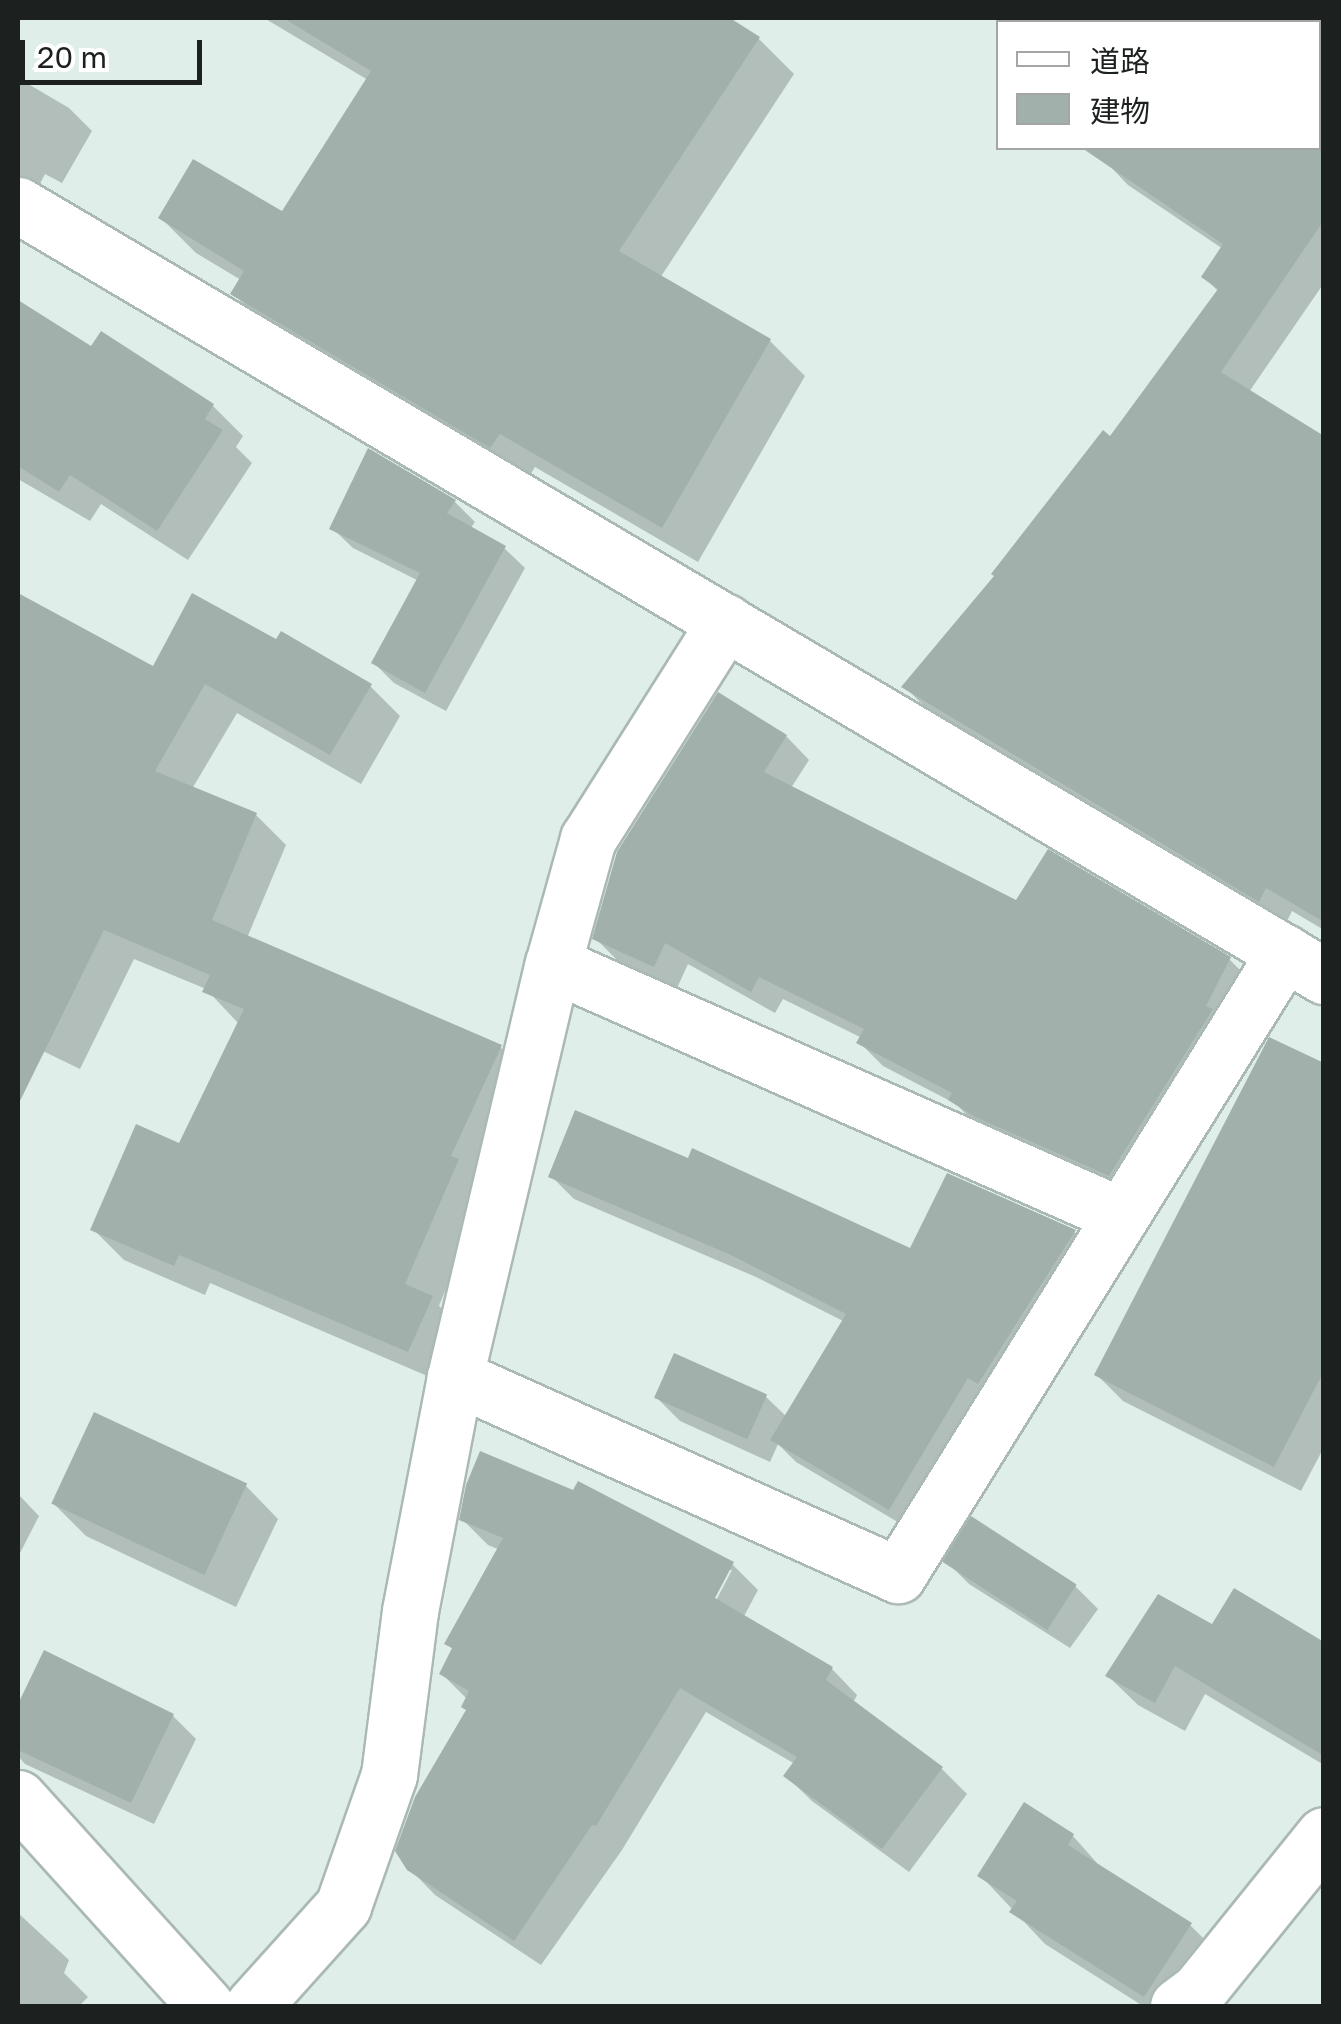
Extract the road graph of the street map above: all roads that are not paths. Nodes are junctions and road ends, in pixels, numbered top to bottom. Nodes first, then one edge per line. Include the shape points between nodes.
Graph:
1 (18, 205) edge
2 (725, 622) junction
3 (553, 964) junction
4 (1304, 964) edge
5 (1120, 1216) junction
6 (455, 1377) junction
7 (18, 1798) edge
8 (1324, 1835) edge
9 (206, 2006) edge
10 (253, 2006) edge
11 (1178, 2006) edge

1 - 2 street
2 - 3 street via 588,839
2 - 4 street
3 - 5 street
3 - 6 street
4 - 5 street
5 - 6 street via 898,1575
6 - 10 street via 410,1611 389,1775 343,1906
7 - 9 street
8 - 11 street via 1199,1990

